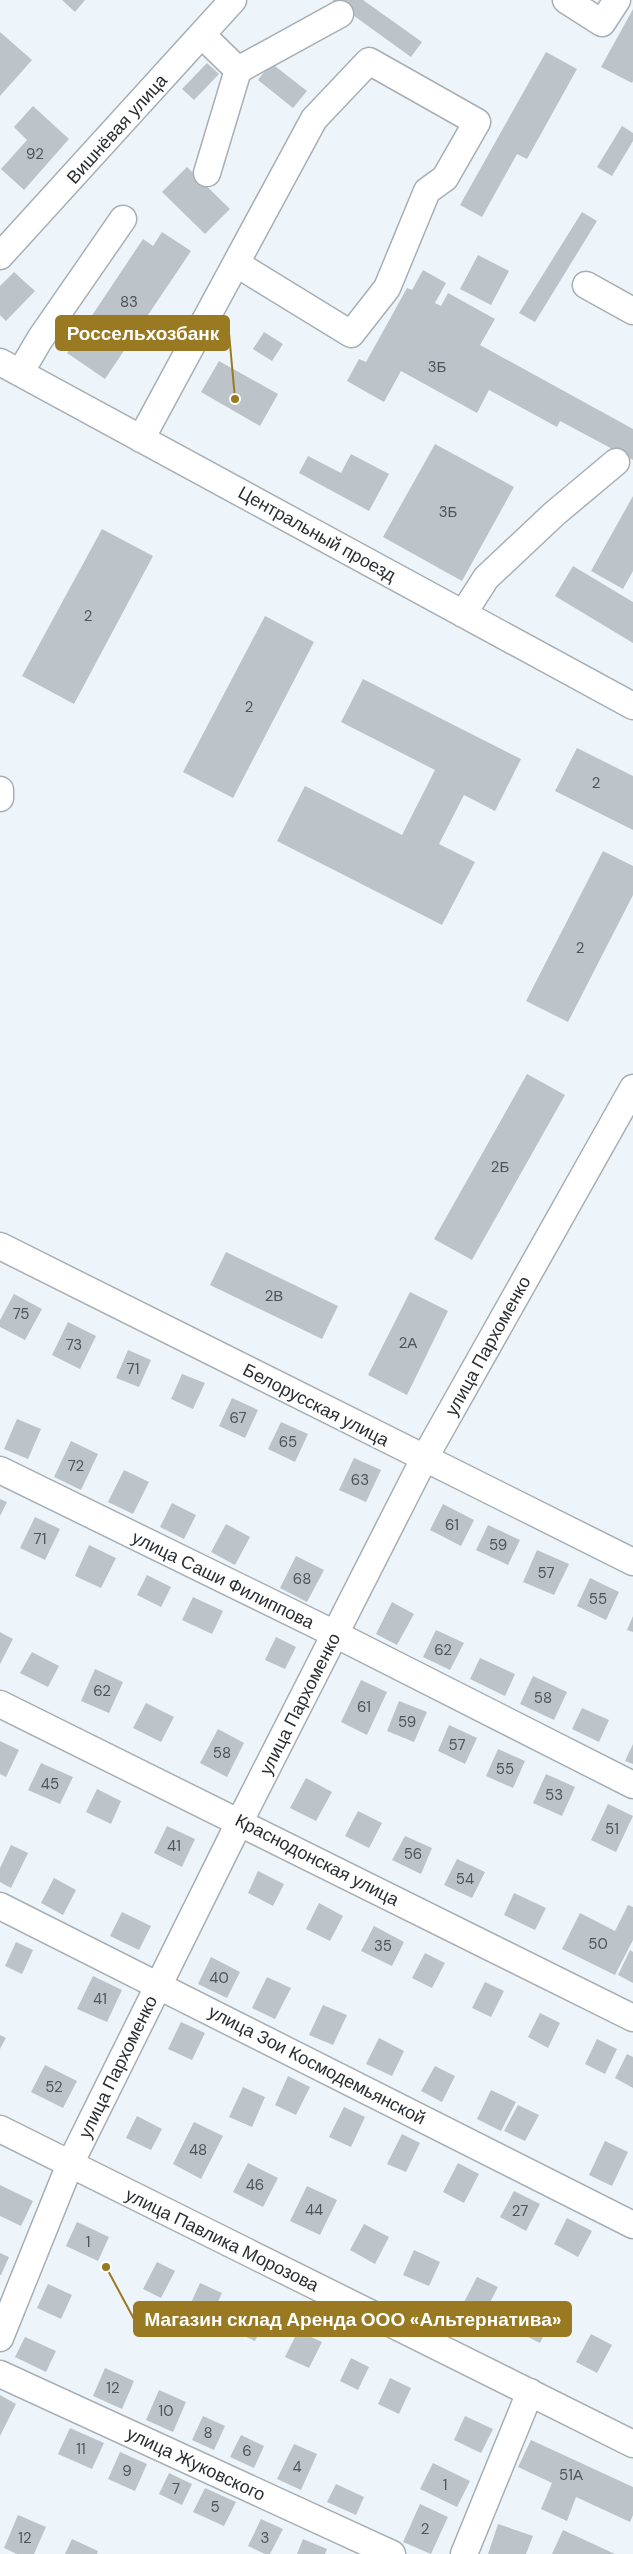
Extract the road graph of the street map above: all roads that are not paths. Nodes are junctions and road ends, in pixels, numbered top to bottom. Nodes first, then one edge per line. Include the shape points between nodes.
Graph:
1 (233, 0) edge
2 (566, 0) edge
3 (617, 0) edge
4 (340, 14) dead end
5 (202, 35) junction
6 (238, 70) junction
7 (206, 173) dead end
8 (123, 219) dead end
9 (0, 256) edge
10 (237, 264) junction
11 (586, 285) dead end
12 (633, 311) edge
13 (10, 367) edge
14 (142, 439) junction
15 (616, 462) dead end
16 (463, 614) junction
17 (633, 706) edge
18 (0, 790) edge
19 (0, 798) edge
20 (633, 1088) edge
21 (0, 1246) edge
22 (424, 1459) junction
23 (0, 1470) edge
24 (633, 1562) edge
25 (335, 1634) junction
26 (0, 1704) edge
27 (633, 1786) edge
28 (240, 1821) junction
29 (0, 1906) edge
30 (158, 1985) junction
31 (633, 2018) edge
32 (0, 2129) edge
33 (70, 2164) junction
34 (633, 2225) edge
35 (0, 2338) edge
36 (0, 2374) edge
37 (530, 2392) junction
38 (633, 2444) edge
39 (392, 2554) edge
40 (464, 2554) edge

1 - 5 street, Вишнёвая улица
2 - 3 street via 602,23
4 - 6 street
5 - 6 street
5 - 9 street, Вишнёвая улица
6 - 7 street
8 - 13 street via 40,339
10 - 10 street via 314,119 370,62 477,122 445,178 427,191 387,288 351,334
10 - 14 street
11 - 12 street
13 - 14 street, Центральный проезд
14 - 16 street, Центральный проезд
15 - 16 street via 486,578
16 - 17 street, Центральный проезд
18 - 19 street
20 - 22 street, улица Пархоменко
21 - 22 street, Белорусская улица
22 - 24 street, Белорусская улица
22 - 25 street, улица Пархоменко
23 - 25 street, улица Саши Филиппова
25 - 27 street, улица Саши Филиппова
25 - 28 street, улица Пархоменко
26 - 28 street, Краснодонская улица
28 - 30 street, улица Пархоменко
28 - 31 street, Краснодонская улица
29 - 30 street, улица Зои Космодемьянской
30 - 33 street, улица Пархоменко
30 - 34 street, улица Зои Космодемьянской
32 - 33 street, улица Павлика Морозова
33 - 35 street, улица Пархоменко
33 - 37 street, улица Павлика Морозова
36 - 39 street, улица Жуковского
37 - 38 street, улица Павлика Морозова
37 - 40 street

